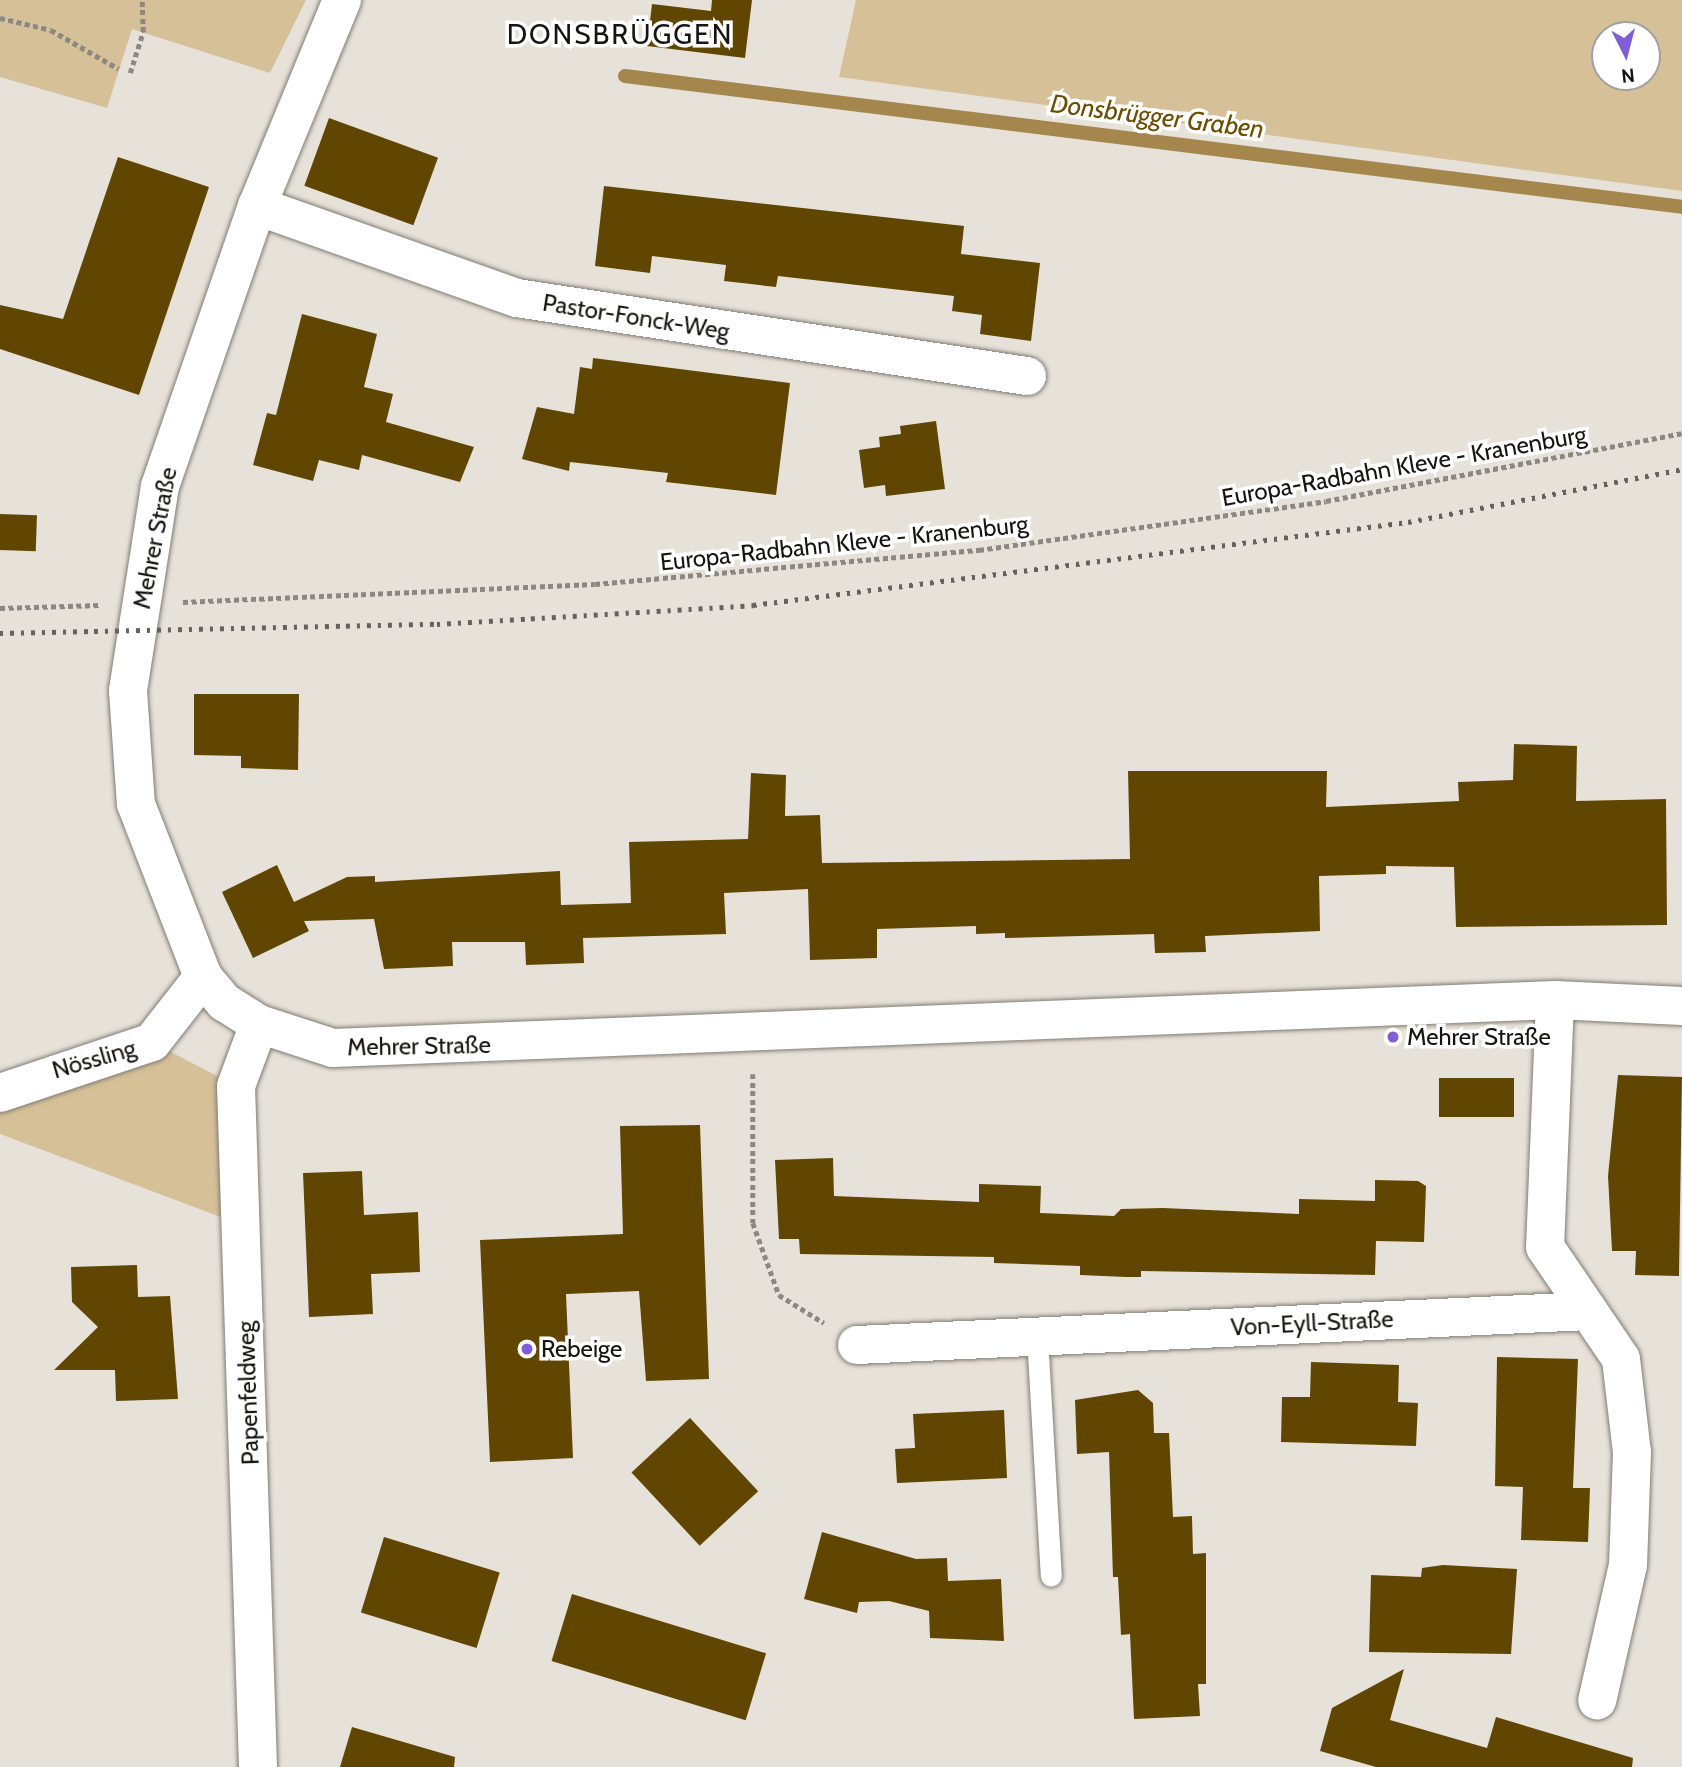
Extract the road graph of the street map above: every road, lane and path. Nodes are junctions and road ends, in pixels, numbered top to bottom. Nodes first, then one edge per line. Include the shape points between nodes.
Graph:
1 (142, 0) edge
2 (342, 0) edge
3 (0, 18) edge
4 (119, 69) dead end
5 (130, 73) dead end
6 (257, 206) junction
7 (1027, 376) dead end
8 (1682, 433) edge
9 (142, 603) junction
10 (0, 608) edge
11 (203, 978) junction
12 (1555, 1000) junction
13 (1682, 1006) edge
14 (259, 1024) junction
15 (753, 1034) junction
16 (0, 1093) edge
17 (1588, 1311) junction
18 (1037, 1336) junction
19 (857, 1345) joint
20 (1051, 1576) dead end
21 (1597, 1701) dead end
22 (258, 1767) edge

1 - 5 path via 143,32
2 - 6 street, Mehrer Straße
3 - 4 path via 51,30
6 - 7 street, Pastor-Fonck-Weg via 517,298
6 - 9 street, Mehrer Straße via 160,486
8 - 9 path, Europa-Radbahn Kleve - Kranenburg via 1326,501 979,550 595,584
9 - 10 path, Europa-Radbahn Kleve - Kranenburg
9 - 11 street, Mehrer Straße via 128,691 129,764 136,804
11 - 14 street, Mehrer Straße via 224,1002
11 - 16 street, Nössling via 152,1042
12 - 13 street, Mehrer Straße
12 - 15 street, Mehrer Straße
12 - 17 street via 1545,1247
14 - 15 street, Mehrer Straße via 333,1048
14 - 22 street, Papenfeldweg via 236,1086
15 - 19 path via 753,1223 779,1294
17 - 18 street, Von-Eyll-Straße
17 - 21 street via 1621,1359 1632,1452 1628,1565
18 - 19 street, Von-Eyll-Straße
18 - 20 lane

